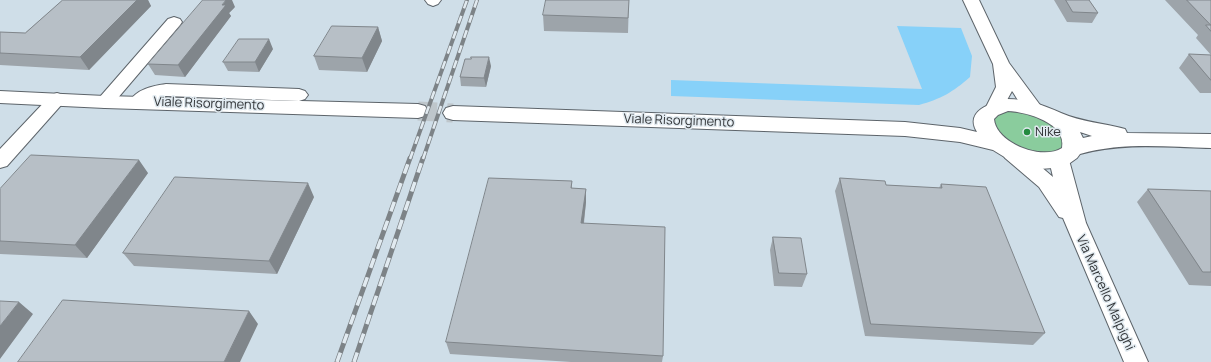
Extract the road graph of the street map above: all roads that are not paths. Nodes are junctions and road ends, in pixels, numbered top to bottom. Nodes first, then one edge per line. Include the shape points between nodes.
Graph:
1 (971, 0) edge
2 (174, 22) dead end
3 (1001, 64) junction
4 (299, 95) dead end
5 (0, 97) edge
6 (57, 99) junction
7 (105, 102) junction
8 (138, 102) junction
9 (1034, 108) junction
10 (418, 111) tunnel mouth
11 (453, 113) tunnel mouth
12 (990, 113) junction
13 (1054, 117) junction
14 (905, 129) junction
15 (1148, 139) junction
16 (1211, 142) edge
17 (1005, 149) junction
18 (1066, 154) junction
19 (0, 160) edge
20 (1075, 223) junction
21 (1136, 362) edge

1 - 3 street
2 - 7 street
3 - 9 street
3 - 12 street via 1005,87
4 - 8 street via 166,90 152,92
5 - 6 main road, Viale Risorgimento
6 - 7 main road, Viale Risorgimento
6 - 19 street
7 - 8 main road, Viale Risorgimento
8 - 10 main road, Viale Risorgimento
9 - 12 main road, Viale Risorgimento via 1013,105
9 - 13 main road, Viale Risorgimento
11 - 14 main road, Viale Risorgimento
12 - 14 main road, Viale Risorgimento via 955,126
12 - 17 main road via 984,127
13 - 15 main road, Viale Risorgimento via 1096,130
13 - 18 main road, Viale Risorgimento via 1070,132 1073,140
14 - 17 main road, Viale Risorgimento via 960,135
15 - 16 main road, Viale Risorgimento
15 - 18 main road, Viale Risorgimento via 1100,141
17 - 18 main road, Viale Risorgimento via 1037,160
17 - 20 street, Via Marcello Malpighi via 1046,182
18 - 20 street, Via Marcello Malpighi
20 - 21 street, Via Marcello Malpighi

